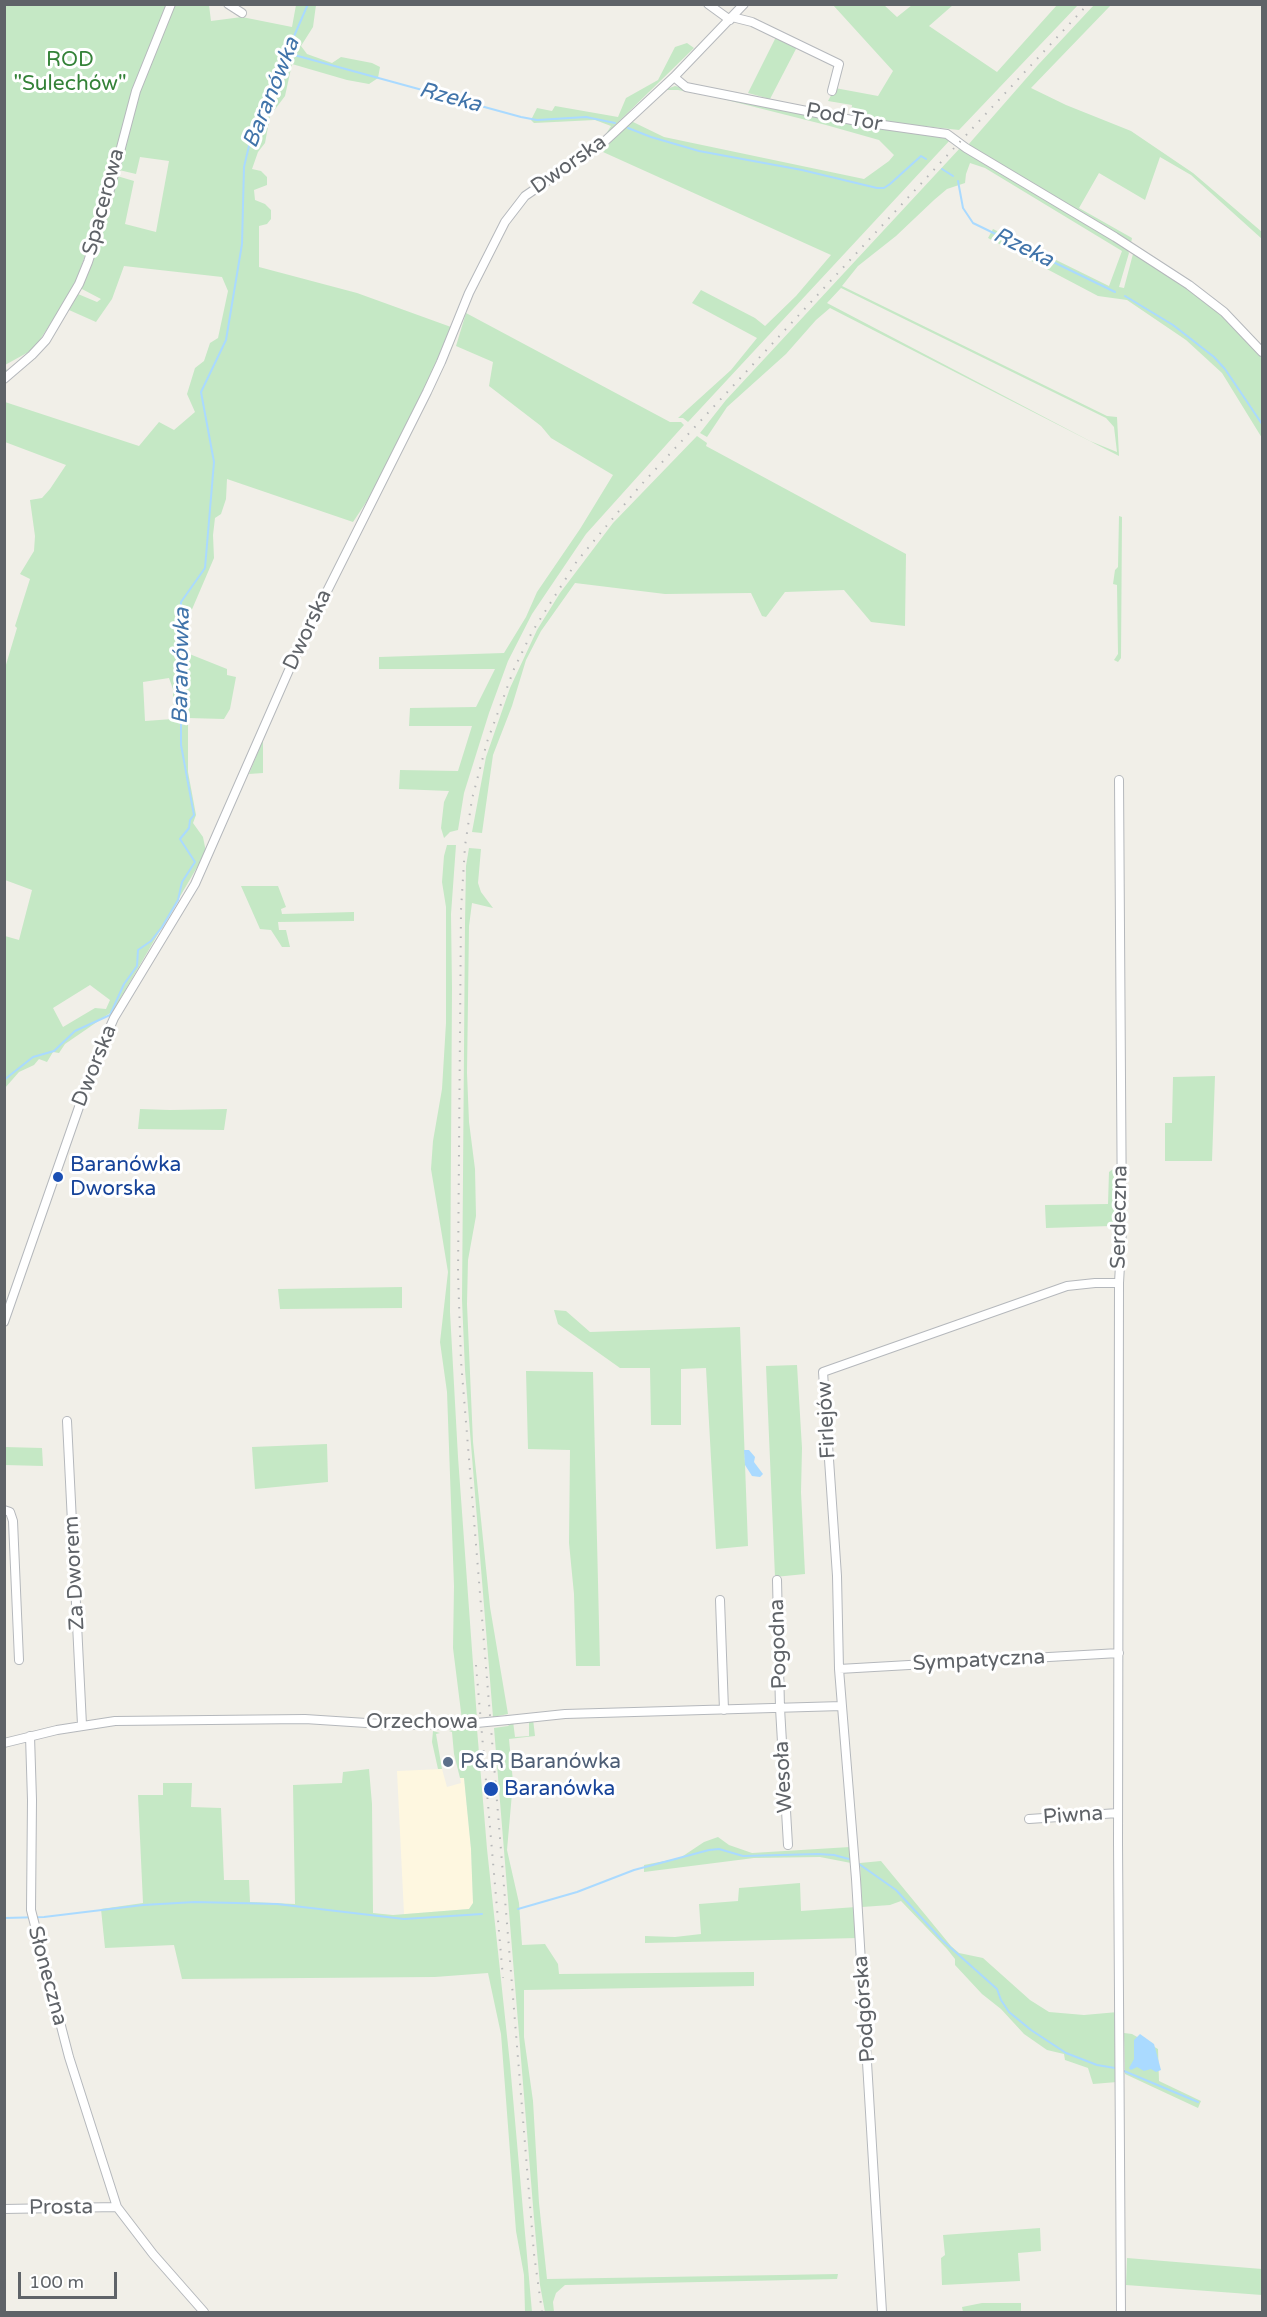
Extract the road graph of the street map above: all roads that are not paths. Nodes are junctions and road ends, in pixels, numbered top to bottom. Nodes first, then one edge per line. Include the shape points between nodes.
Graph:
1 (171, 4) edge
2 (228, 4) edge
3 (708, 4) edge
4 (744, 4) edge
5 (242, 13) dead end
6 (731, 18) junction
7 (674, 77) junction
8 (832, 91) dead end
9 (1263, 352) edge
10 (4, 379) edge
11 (1119, 780) dead end
12 (1119, 1283) junction
13 (4, 1322) edge
14 (68, 1421) dead end
15 (4, 1510) edge
16 (777, 1580) dead end
17 (720, 1600) dead end
18 (1119, 1653) junction
19 (19, 1660) dead end
20 (839, 1668) junction
21 (842, 1706) junction
22 (780, 1708) junction
23 (724, 1710) junction
24 (82, 1725) junction
25 (30, 1736) junction
26 (4, 1743) edge
27 (1118, 1813) junction
28 (1029, 1819) dead end
29 (788, 1845) dead end
30 (117, 2207) junction
31 (4, 2209) edge
32 (204, 2313) edge
33 (882, 2313) edge
34 (1121, 2313) edge

1 - 10 street, Spacerowa via 136,91 104,212 79,284 46,340
2 - 5 street
3 - 6 street
4 - 6 street, Dworska
6 - 7 street, Dworska
6 - 8 street via 752,22 839,64
7 - 9 street, Pod Tor via 686,87 862,123 947,134 1189,285 1224,312
7 - 13 street, Dworska via 604,142 525,196 505,222 468,293 427,392 300,645 195,884 114,1018 94,1064
11 - 12 street, Serdeczna
12 - 18 street, Serdeczna
12 - 20 street, Firlejów via 1067,1286 823,1372
14 - 24 street, Za Dworem
15 - 19 street via 10,1512 13,1521
16 - 22 street, Pogodna
17 - 23 street
18 - 20 street, Sympatyczna
18 - 27 street, Serdeczna
20 - 21 street, Firlejów
21 - 22 street, Orzechowa
21 - 33 street, Podgórska via 863,1979
22 - 23 street, Orzechowa
22 - 29 street, Wesoła
23 - 24 street, Orzechowa, bridge via 565,1714 431,1726 295,1719 115,1721
24 - 25 street, Orzechowa
25 - 26 street, Orzechowa
25 - 30 street, Słoneczna via 32,1918 69,2057
27 - 28 street, Piwna
27 - 34 street, Serdeczna
30 - 31 street, Prosta
30 - 32 street, Słoneczna

